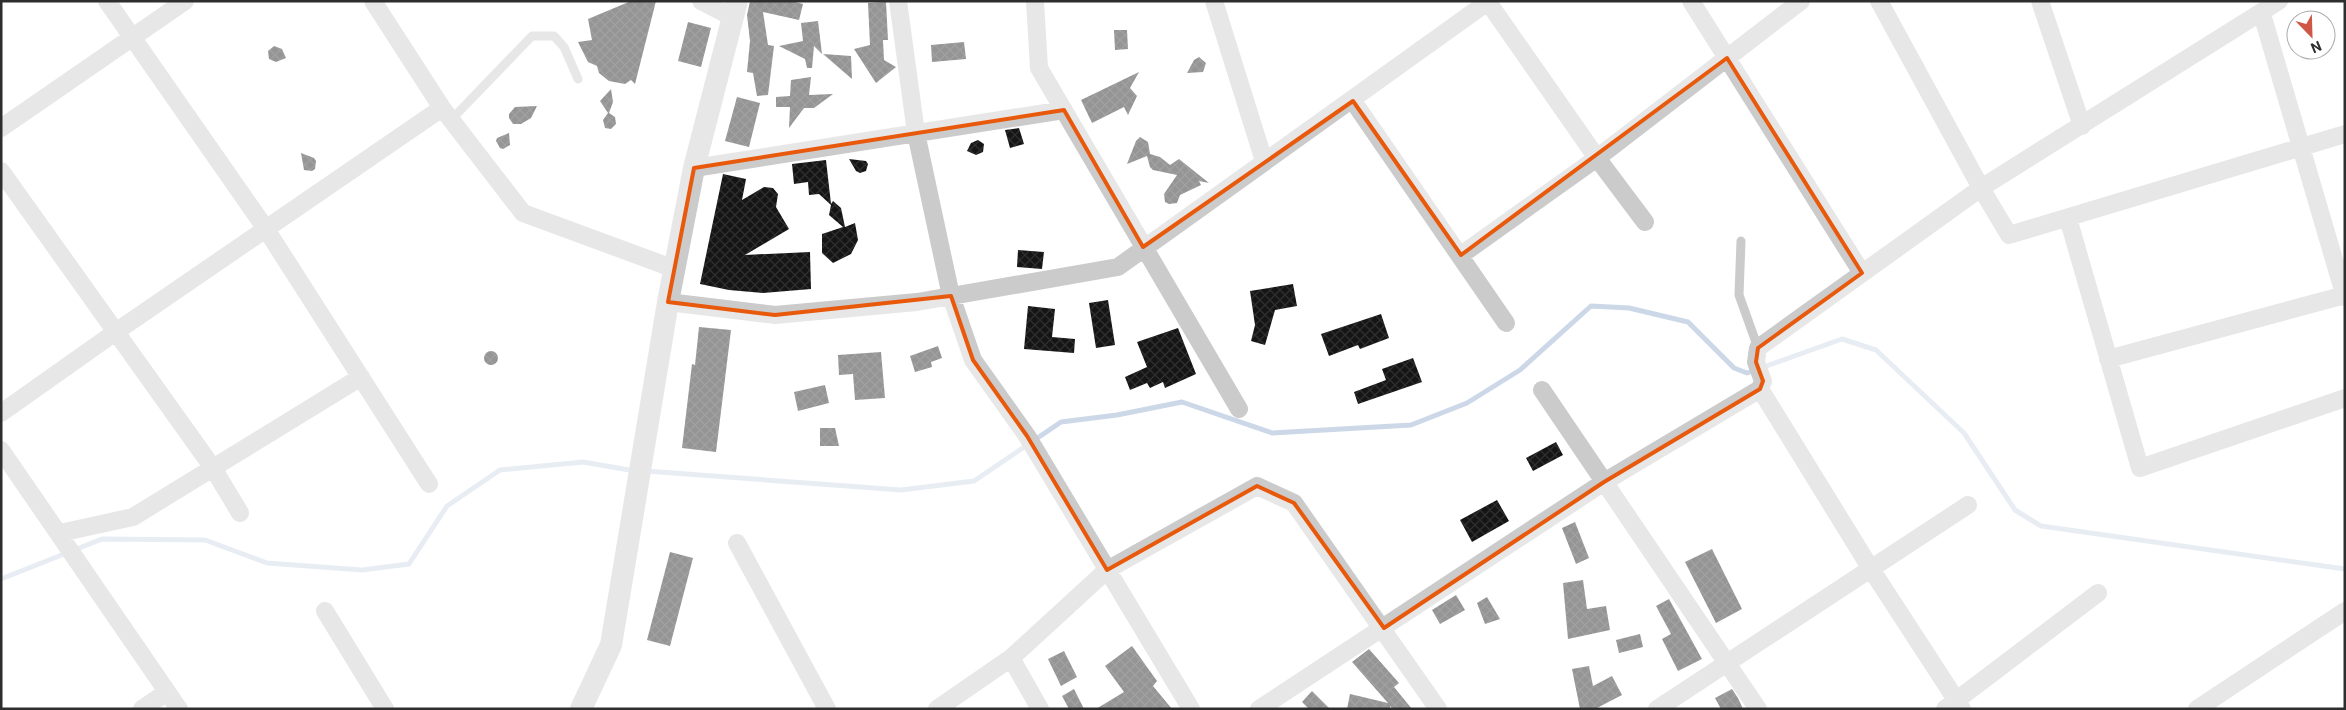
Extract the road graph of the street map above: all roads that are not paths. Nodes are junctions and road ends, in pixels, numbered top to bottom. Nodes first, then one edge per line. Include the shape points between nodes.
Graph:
1 (107, 1) edge
2 (185, 1) edge
3 (373, 1) edge
4 (701, 1) edge
5 (898, 1) edge
6 (1035, 1) edge
7 (1214, 1) edge
8 (1691, 1) edge
9 (1801, 1) edge
10 (1878, 1) edge
11 (2040, 1) edge
12 (2279, 1) edge
13 (1488, 2) edge
14 (736, 10) edge
15 (2262, 14) junction
16 (132, 37) junction
17 (1727, 58) junction
18 (578, 79) dead end
19 (1352, 100) junction
20 (1064, 110) junction
21 (446, 114) junction
22 (2082, 126) junction
23 (1, 128) edge
24 (916, 133) junction
25 (2345, 134) edge
26 (2301, 146) junction
27 (1597, 158) junction
28 (1264, 161) junction
29 (694, 168) junction
30 (1, 171) edge
31 (1981, 188) junction
32 (2068, 218) junction
33 (1645, 222) dead end
34 (266, 229) junction
35 (1741, 241) dead end
36 (1143, 247) junction
37 (1461, 255) junction
38 (675, 269) junction
39 (1862, 273) junction
40 (951, 296) junction
41 (2345, 296) edge
42 (668, 302) junction
43 (1506, 324) dead end
44 (117, 331) junction
45 (1757, 355) junction
46 (2108, 359) junction
47 (361, 377) junction
48 (1762, 385) junction
49 (1542, 390) dead end
50 (2345, 398) edge
51 (1239, 409) dead end
52 (1, 414) edge
53 (1, 450) edge
54 (213, 468) junction
55 (1604, 482) junction
56 (429, 484) dead end
57 (1968, 505) dead end
58 (240, 513) dead end
59 (737, 542) dead end
60 (67, 545) junction
61 (1872, 569) junction
62 (1107, 570) junction
63 (2098, 592) dead end
64 (2345, 611) edge
65 (325, 612) dead end
66 (1384, 628) junction
67 (1011, 658) junction
68 (1727, 663) junction
69 (167, 692) junction
70 (1955, 706) edge
71 (142, 709) edge
72 (179, 709) edge
73 (385, 709) edge
74 (581, 709) edge
75 (827, 709) edge
76 (937, 709) edge
77 (1040, 709) edge
78 (1191, 709) edge
79 (1259, 709) edge
80 (1438, 709) edge
81 (1657, 709) edge
82 (1758, 709) edge
83 (2197, 709) edge

1 - 16 street
2 - 16 street
3 - 21 street
4 - 14 street
5 - 24 street
6 - 20 street via 1039,68
7 - 28 street
8 - 17 street
9 - 17 street
10 - 31 street
11 - 22 street
12 - 15 street
13 - 19 street
13 - 27 street
14 - 29 street
15 - 22 street
15 - 26 street
16 - 23 street
16 - 34 street
17 - 27 street
17 - 39 street
18 - 21 lane via 564,47 554,36 532,36
19 - 28 street
19 - 37 street
20 - 24 street
20 - 36 street
21 - 34 street
21 - 38 street via 523,213
22 - 31 street
24 - 29 street
24 - 40 street
25 - 26 street
26 - 32 street
26 - 41 street
27 - 33 street
27 - 37 street
28 - 36 street
29 - 38 street
30 - 44 street
31 - 32 street via 2009,235
31 - 39 street
32 - 46 street
34 - 44 street
34 - 47 street
35 - 45 lane via 1739,295
36 - 40 street via 1118,266
36 - 51 street
37 - 43 street
38 - 42 street
39 - 45 street
40 - 42 street via 774,315
40 - 62 street via 973,360 1030,443
41 - 46 street
42 - 74 street via 611,645
44 - 52 street
44 - 54 street
45 - 48 street
46 - 50 street via 2140,468
47 - 54 street
47 - 56 street
48 - 55 street
48 - 61 street
49 - 55 street
53 - 60 street
54 - 58 street
54 - 60 street via 133,517
55 - 66 street
55 - 68 street
57 - 61 street
59 - 75 street
60 - 69 street
61 - 68 street
61 - 70 street
62 - 66 street via 1257,486 1294,503
62 - 67 street
62 - 78 street
63 - 70 street
64 - 83 street
65 - 73 street
66 - 79 street
66 - 80 street
67 - 76 street
67 - 77 street
68 - 81 street
68 - 82 street
69 - 71 street
69 - 72 street

